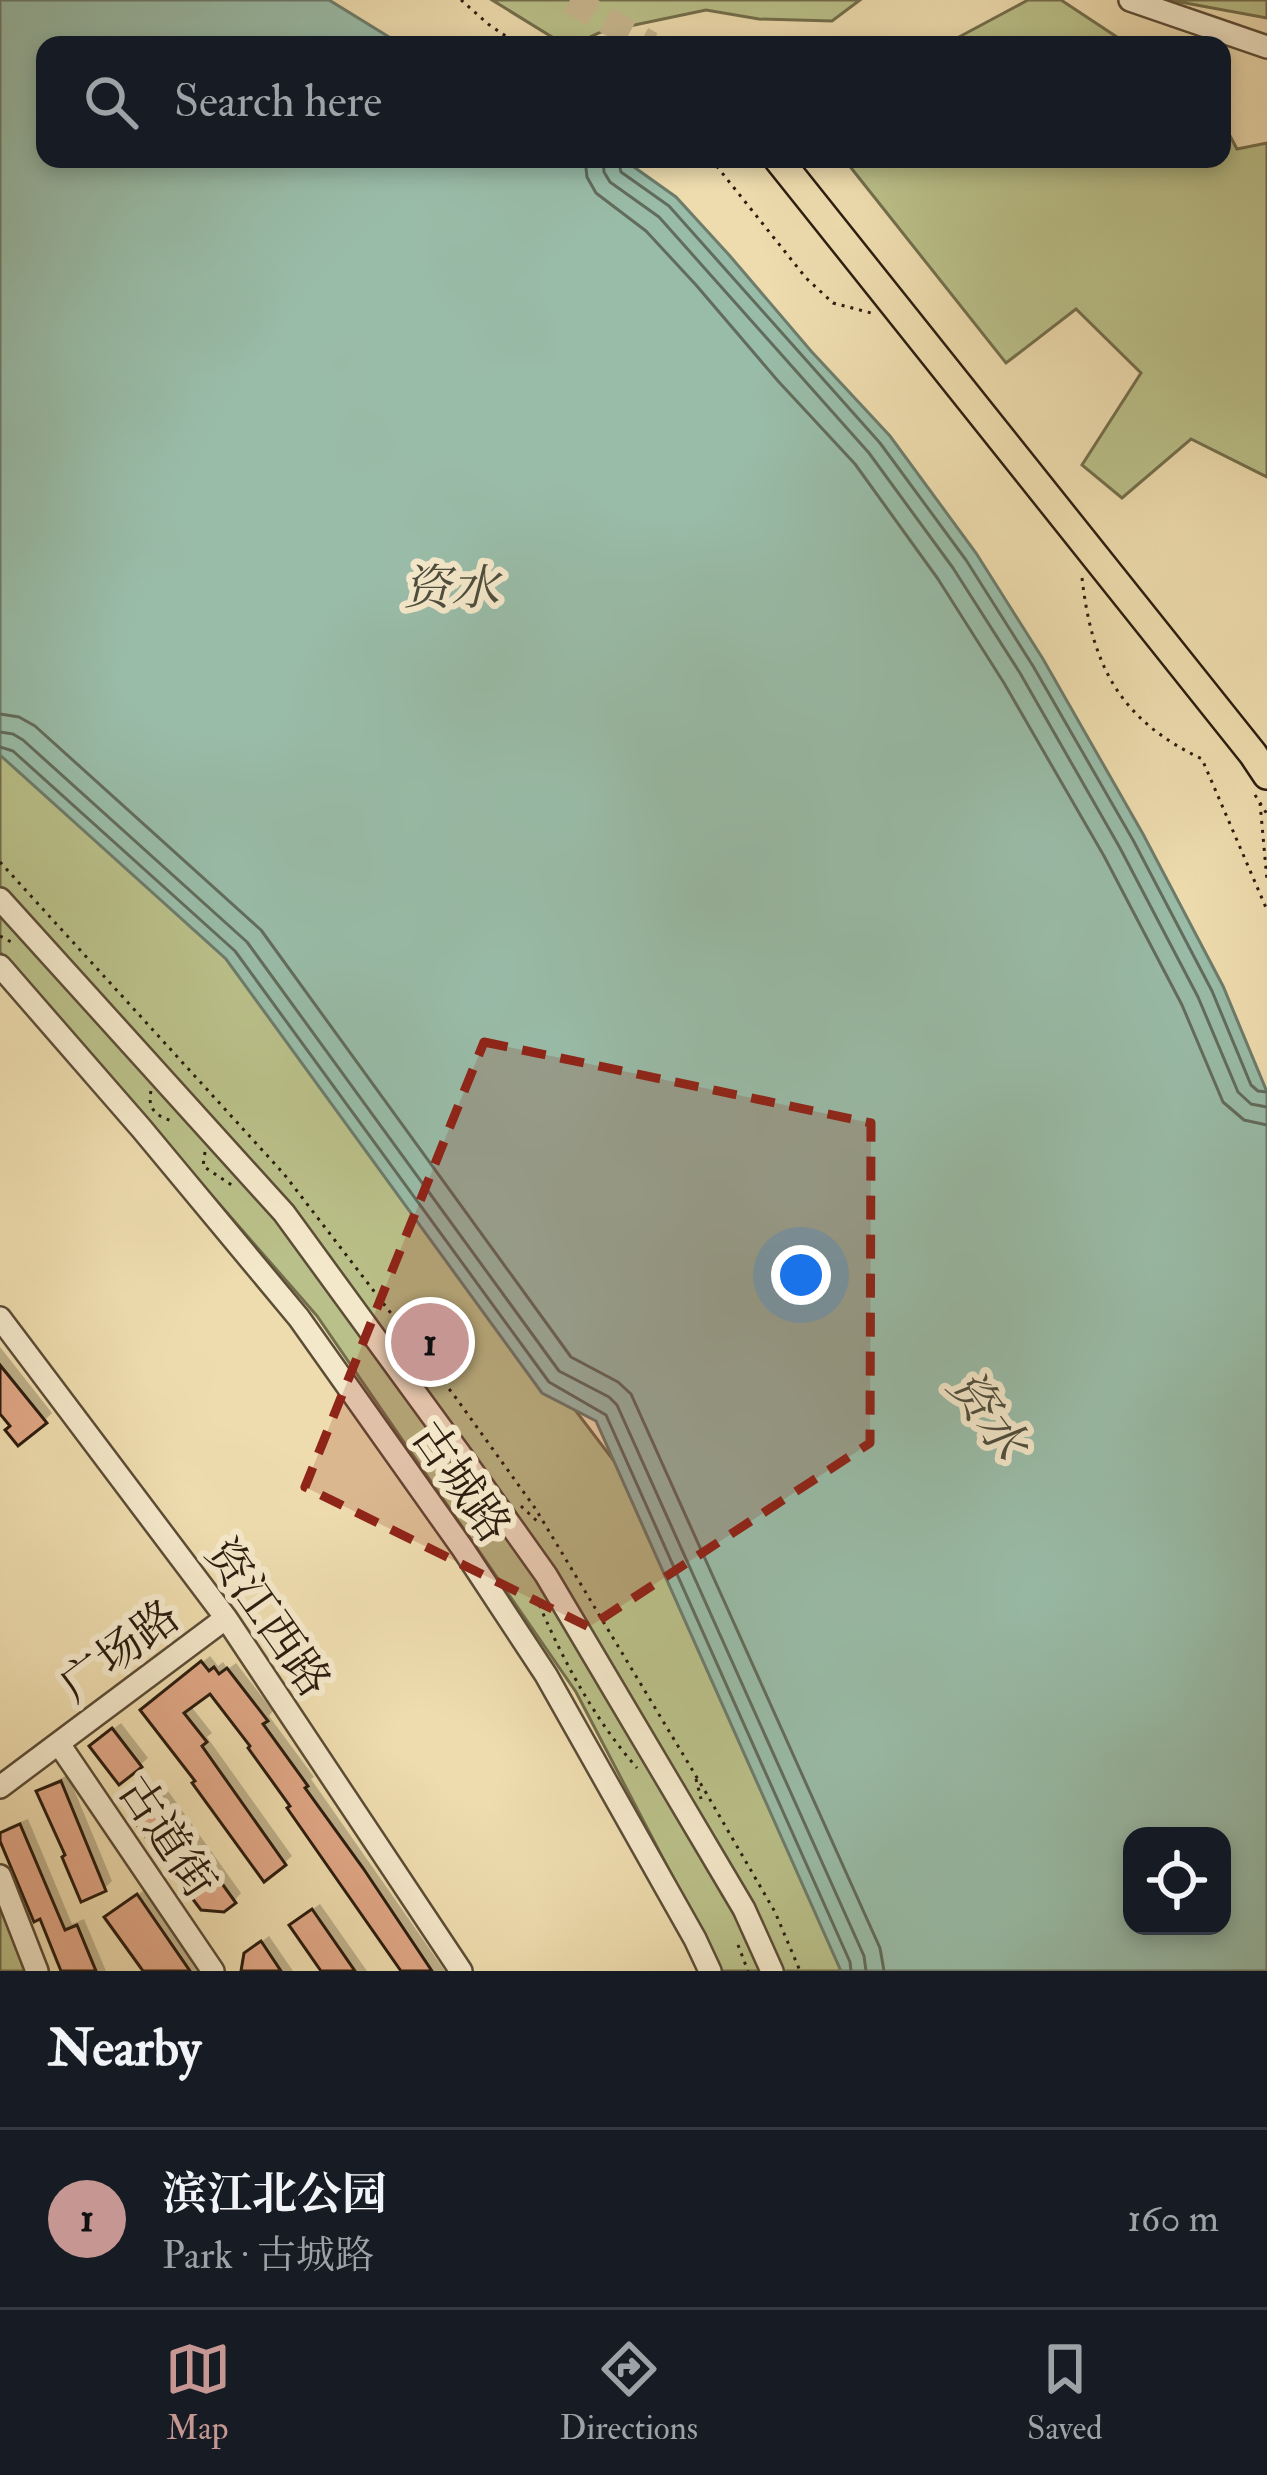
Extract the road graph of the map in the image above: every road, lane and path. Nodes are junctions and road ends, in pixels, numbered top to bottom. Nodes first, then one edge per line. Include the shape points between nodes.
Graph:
1 (461, 0) edge
2 (1130, 0) edge
3 (506, 36) edge
4 (1267, 47) edge
5 (718, 168) edge
6 (785, 168) edge
7 (912, 324) junction
8 (1082, 572) dead end
9 (1263, 788) edge
10 (1267, 880) edge
11 (0, 899) edge
12 (1267, 910) edge
13 (0, 936) edge
14 (17, 946) dead end
15 (0, 966) edge
16 (152, 1082) dead end
17 (202, 1122) junction
18 (243, 1196) dead end
19 (0, 1318) edge
20 (535, 1595) dead end
21 (226, 1618) junction
22 (59, 1744) junction
23 (647, 1779) dead end
24 (0, 1786) edge
25 (0, 1876) edge
26 (734, 1932) dead end
27 (37, 1971) edge
28 (213, 1971) edge
29 (461, 1971) edge
30 (710, 1971) edge
31 (748, 1971) edge
32 (772, 1971) edge

1 - 3 path
2 - 4 street
5 - 7 path via 833,303
6 - 7 main road
7 - 9 main road
8 - 12 path via 1088,622 1106,670 1149,728 1202,759
9 - 10 path
11 - 17 street
13 - 14 path
15 - 30 street, 古城路 via 299,1318 463,1549 546,1675
16 - 17 path via 153,1111
17 - 18 path via 209,1145 203,1166
17 - 32 street via 284,1213 546,1575
19 - 21 street, 资江西路
20 - 23 path via 616,1743
21 - 22 street, 广场路
21 - 29 street, 资江西路
22 - 24 street, 广场路
22 - 28 street, 古道街
25 - 27 street
26 - 31 path

